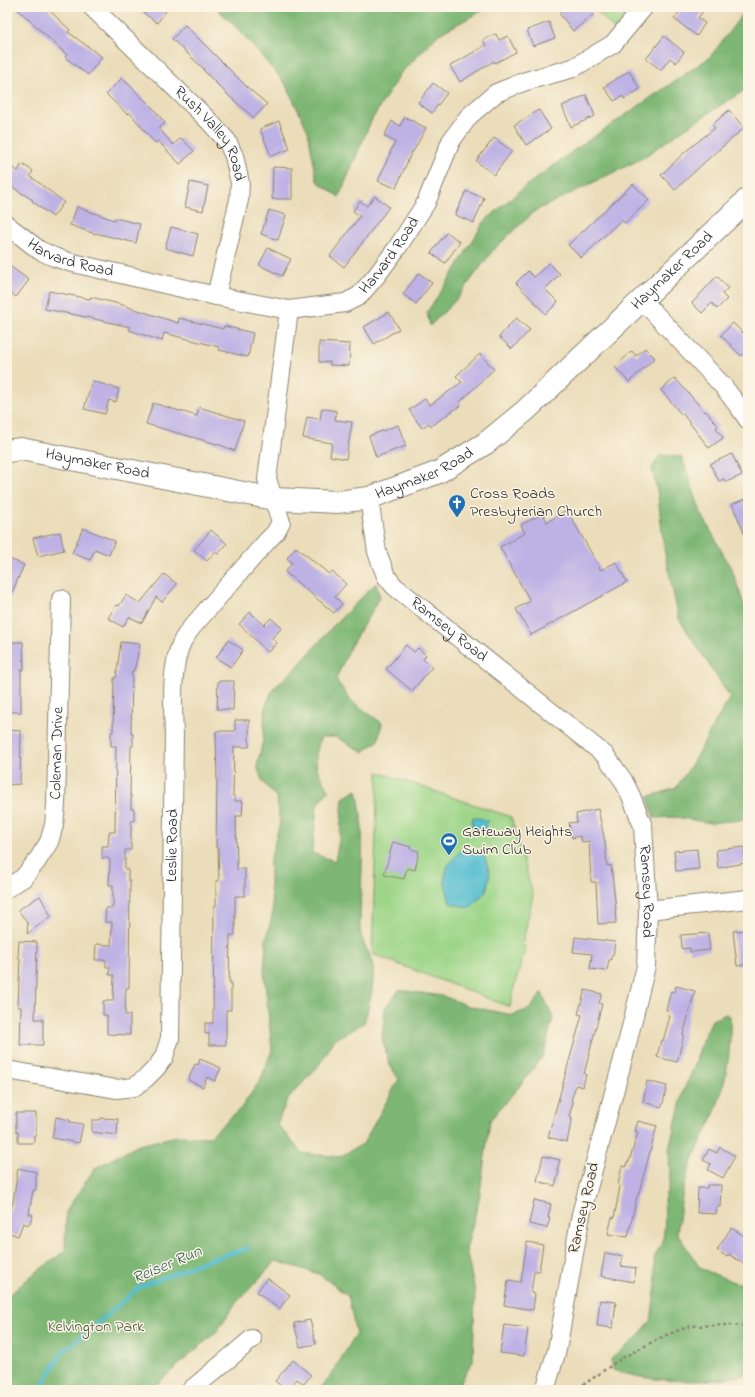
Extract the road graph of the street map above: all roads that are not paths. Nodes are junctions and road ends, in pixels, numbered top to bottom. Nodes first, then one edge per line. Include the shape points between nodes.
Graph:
1 (92, 7) edge
2 (644, 7) edge
3 (748, 200) edge
4 (7, 225) edge
5 (216, 296) junction
6 (643, 301) junction
7 (290, 310) junction
8 (748, 420) edge
9 (7, 451) edge
10 (369, 498) junction
11 (274, 499) junction
12 (61, 599) dead end
13 (7, 888) edge
14 (748, 899) edge
15 (648, 910) junction
16 (7, 1070) edge
17 (252, 1339) dead end
18 (191, 1390) edge
19 (544, 1390) edge

1 - 5 street, Rush Valley Road via 208,120 227,142 234,156 240,182 240,200
2 - 7 street, Harvard Road via 613,44 573,68 496,93 469,116 451,141 426,203 377,275 359,296 345,303
3 - 6 main road, Haymaker Road
4 - 5 street, Harvard Road via 39,250 54,257
5 - 7 street, Harvard Road
6 - 8 street via 723,386
6 - 10 main road, Haymaker Road via 525,412 486,443 439,472
7 - 11 street via 267,478
9 - 11 main road, Haymaker Road via 21,449
10 - 11 main road, Haymaker Road via 337,502
10 - 15 street, Ramsey Road via 378,552 386,576 394,586 605,755 623,780 643,826
11 - 16 street, Leslie Road via 281,522 275,533 192,627 183,640 177,659 172,689 174,743 170,1038 164,1057 156,1068 134,1087 116,1089
12 - 13 street, Coleman Drive via 54,825 49,842 38,861 24,878
14 - 15 street
15 - 19 street, Ramsey Road via 646,966 581,1214 557,1350
17 - 18 street

